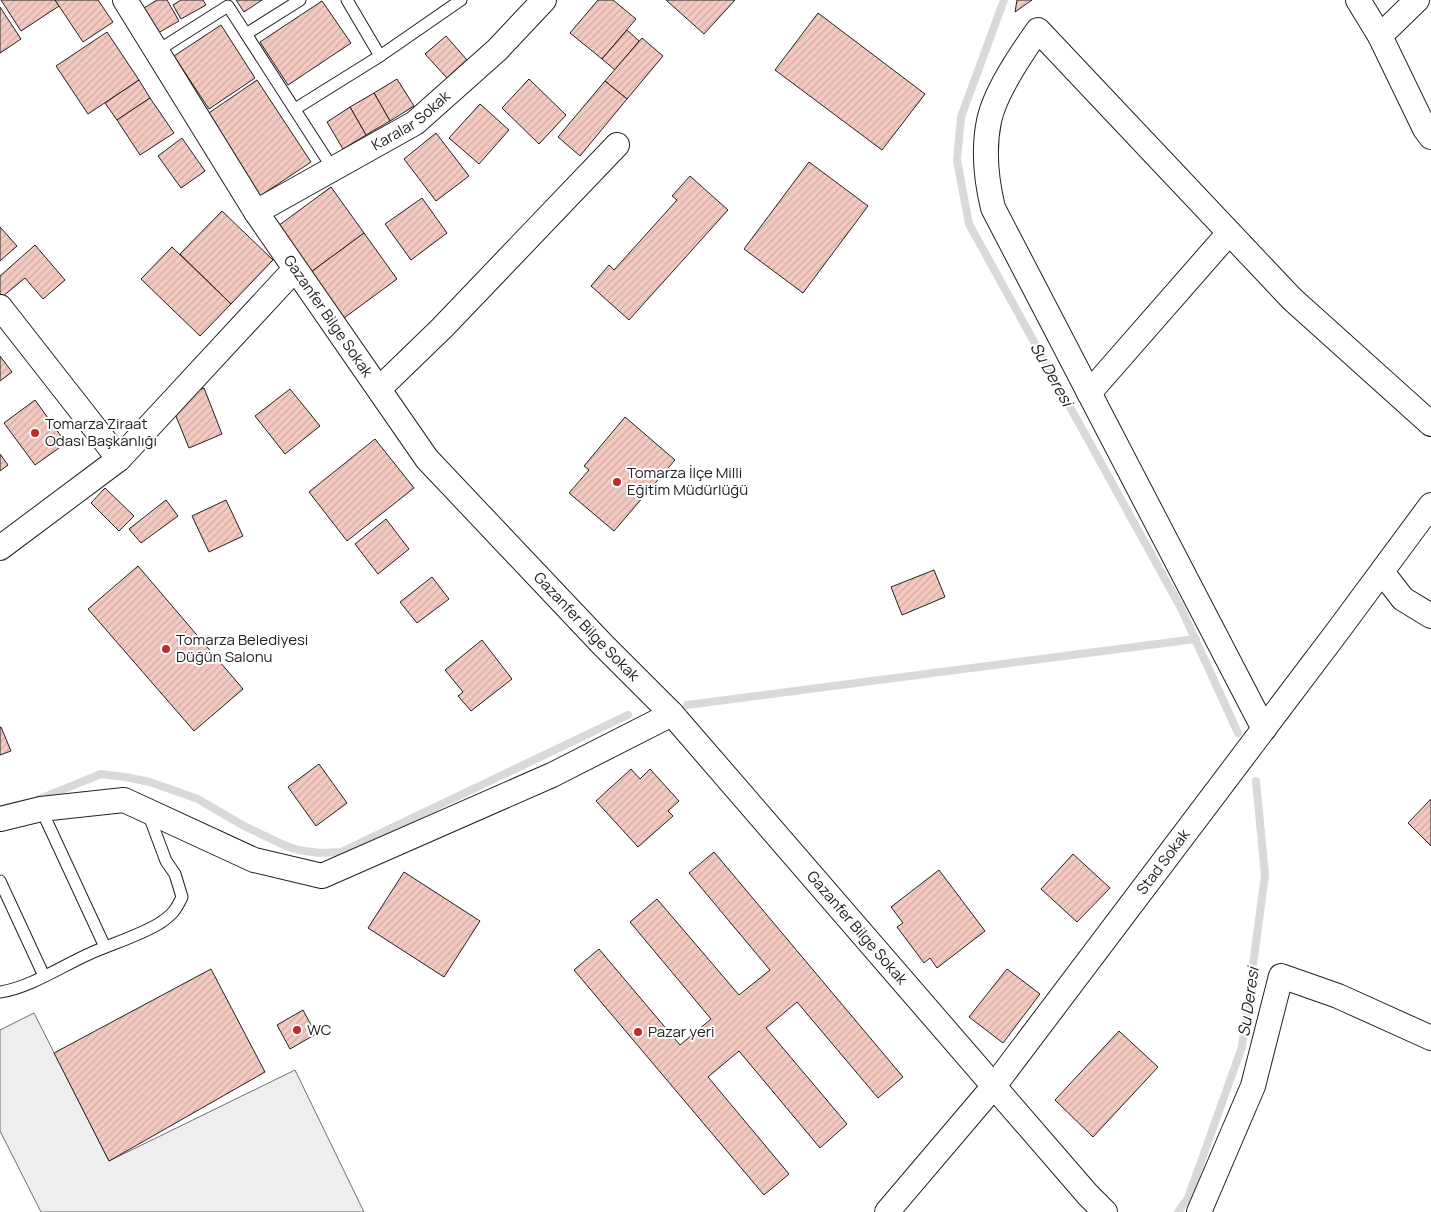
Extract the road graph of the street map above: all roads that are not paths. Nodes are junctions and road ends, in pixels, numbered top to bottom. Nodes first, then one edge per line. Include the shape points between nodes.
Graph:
1 (125, 0) edge
2 (300, 0) edge
3 (347, 0) edge
4 (461, 0) edge
5 (544, 0) edge
6 (1358, 0) edge
7 (1418, 0) edge
8 (227, 3) edge
9 (246, 34) junction
10 (1380, 36) junction
11 (157, 51) junction
12 (380, 56) junction
13 (294, 109) junction
14 (1431, 137) edge
15 (617, 145) dead end
16 (333, 169) junction
17 (256, 212) junction
18 (1229, 233) junction
19 (295, 268) junction
20 (0, 307) edge
21 (379, 390) junction
22 (1089, 394) junction
23 (1431, 424) edge
24 (119, 459) junction
25 (1431, 505) edge
26 (0, 548) edge
27 (1382, 572) junction
28 (1431, 616) edge
29 (672, 714) junction
30 (1264, 729) junction
31 (41, 809) junction
32 (147, 811) junction
33 (0, 819) edge
34 (0, 881) edge
35 (105, 947) junction
36 (44, 976) junction
37 (0, 992) edge
38 (1431, 1038) edge
39 (994, 1086) junction
40 (887, 1212) edge
41 (1105, 1212) edge
42 (1199, 1212) edge

1 - 11 street, Gazanfer Bilge Sokak
2 - 9 lane
3 - 12 lane
4 - 12 lane
5 - 16 street, Karalar Sokak via 497,50 416,122
6 - 10 street
7 - 10 street
8 - 9 lane
8 - 11 lane
9 - 13 lane
10 - 14 street
11 - 17 street, Gazanfer Bilge Sokak
12 - 13 lane
13 - 16 lane
15 - 21 street
16 - 17 street, Karalar Sokak
17 - 19 street, Gazanfer Bilge Sokak
18 - 22 street
18 - 22 street via 1038,30 1011,72 989,119 985,161 988,185 993,208
18 - 23 street via 1292,299
19 - 21 street, Gazanfer Bilge Sokak
19 - 24 street
20 - 24 street
21 - 29 street, Gazanfer Bilge Sokak via 427,459
22 - 30 street
24 - 26 street
25 - 27 street, Stad Sokak
27 - 28 street via 1403,599
27 - 30 street, Stad Sokak
29 - 32 street via 552,775 322,876 254,860
29 - 39 street, Gazanfer Bilge Sokak
30 - 39 street, Stad Sokak
31 - 32 street via 124,800
31 - 33 street
31 - 35 lane
32 - 35 lane via 182,897 175,912 159,924
34 - 36 lane
35 - 36 lane
36 - 37 lane
38 - 42 street via 1338,996 1281,976 1253,1086
39 - 40 street, Stad Sokak
39 - 41 street, Gazanfer Bilge Sokak

